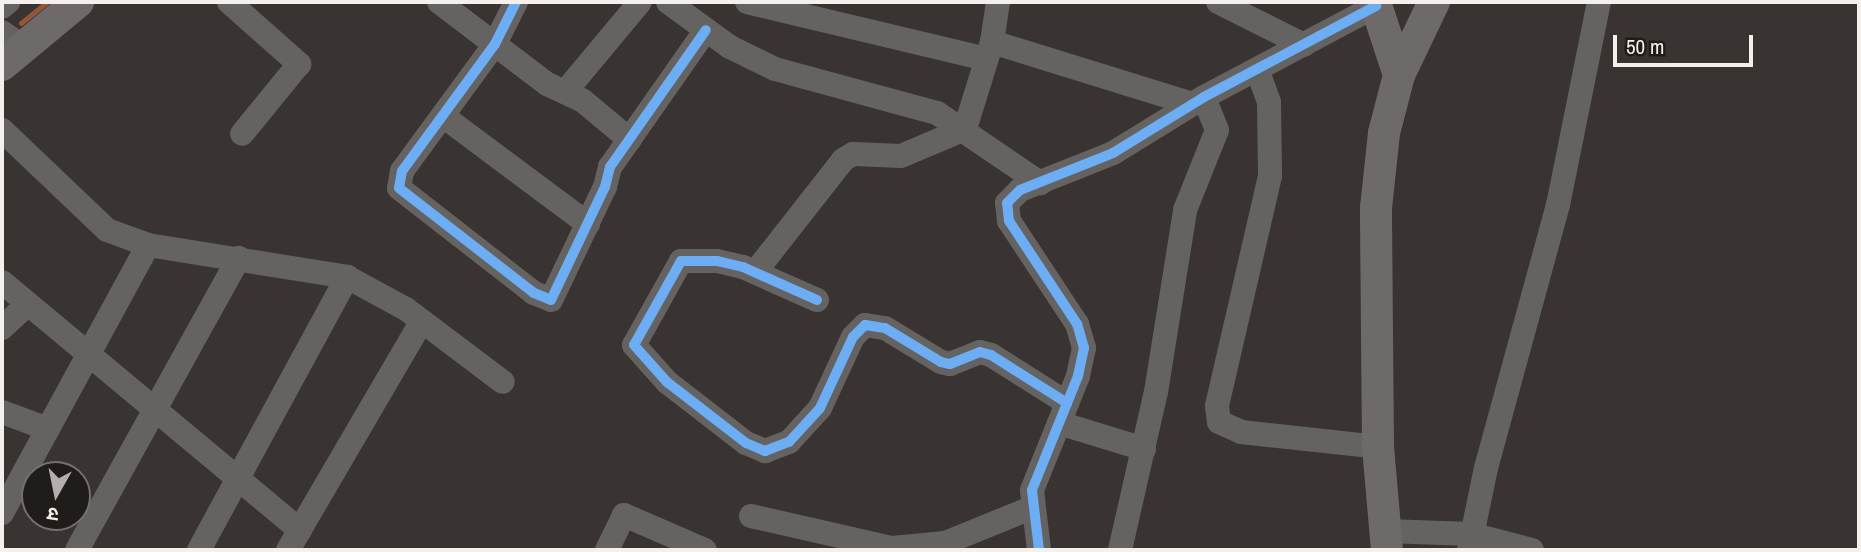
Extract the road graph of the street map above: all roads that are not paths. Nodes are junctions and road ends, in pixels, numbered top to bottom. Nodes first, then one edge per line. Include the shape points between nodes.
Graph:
1 (8, 2) edge
2 (78, 2) edge
3 (229, 2) edge
4 (439, 2) edge
5 (516, 2) edge
6 (640, 2) edge
7 (668, 2) edge
8 (747, 2) edge
9 (998, 2) edge
10 (1218, 2) edge
11 (1434, 2) edge
12 (1600, 2) edge
13 (1376, 4) edge
14 (2, 7) edge
15 (700, 18) edge
16 (495, 44) junction
17 (1304, 45) junction
18 (9, 48) edge
19 (989, 50) junction
20 (1257, 69) junction
21 (1399, 75) junction
22 (565, 92) junction
23 (1198, 101) junction
24 (443, 116) junction
25 (965, 129) junction
26 (2, 130) edge
27 (242, 134) dead end
28 (630, 140) junction
29 (1040, 183) junction
30 (588, 224) junction
31 (148, 245) junction
32 (239, 258) junction
33 (757, 271) junction
34 (347, 278) junction
35 (2, 282) edge
36 (817, 300) dead end
37 (28, 304) junction
38 (422, 321) junction
39 (2, 328) edge
40 (89, 355) junction
41 (503, 382) dead end
42 (2, 412) edge
43 (157, 412) junction
44 (1063, 413) junction
45 (48, 429) junction
46 (1378, 447) junction
47 (1144, 449) junction
48 (239, 480) junction
49 (1031, 508) junction
50 (2, 513) edge
51 (751, 516) dead end
52 (294, 540) edge
53 (1387, 541) edge
54 (1470, 542) edge
55 (77, 550) edge
56 (199, 550) edge
57 (607, 550) edge
58 (705, 550) edge
59 (1039, 550) edge
60 (1120, 550) edge
61 (1532, 550) edge

1 - 14 street
2 - 18 main road
3 - 27 street via 299,64
4 - 16 street
5 - 16 street
6 - 22 street
7 - 15 street
8 - 19 street
9 - 19 street
10 - 17 street
11 - 21 main road
12 - 54 street via 1559,205
13 - 17 street
13 - 21 main road
15 - 25 street via 775,69 901,100
15 - 28 street
16 - 22 street
16 - 24 street
17 - 20 street
19 - 23 street
19 - 25 street
20 - 23 street
20 - 46 street via 1269,102 1270,176 1217,406 1219,422 1241,432
21 - 46 main road via 1384,133 1376,208
22 - 28 street via 582,100
23 - 29 street via 1113,153
23 - 47 street via 1217,130 1185,210
24 - 30 street
24 - 30 street via 402,171 400,188 534,293 551,300
25 - 29 street
25 - 33 street via 901,156 853,154 843,160
26 - 31 street via 107,230
28 - 30 street via 610,167
29 - 44 street via 1012,196 1005,211 1082,338 1083,360
31 - 32 street
31 - 40 street
32 - 34 street
32 - 43 street
33 - 36 street
33 - 44 street via 717,261 681,261 634,345 667,382 756,447 776,449 803,429 820,408 853,337 865,325 885,328 941,362 980,352 991,355
34 - 38 street
34 - 48 street
35 - 37 street
37 - 39 street
37 - 40 street
38 - 41 street
38 - 52 street
40 - 43 street
40 - 45 street
42 - 45 street
43 - 48 street
43 - 55 street
44 - 47 street
44 - 49 street via 1036,476
45 - 50 street
46 - 53 main road
47 - 60 street
48 - 52 street
48 - 56 street
49 - 51 street via 945,543 892,548
49 - 59 street
53 - 54 street
54 - 61 street
57 - 58 street via 624,515

